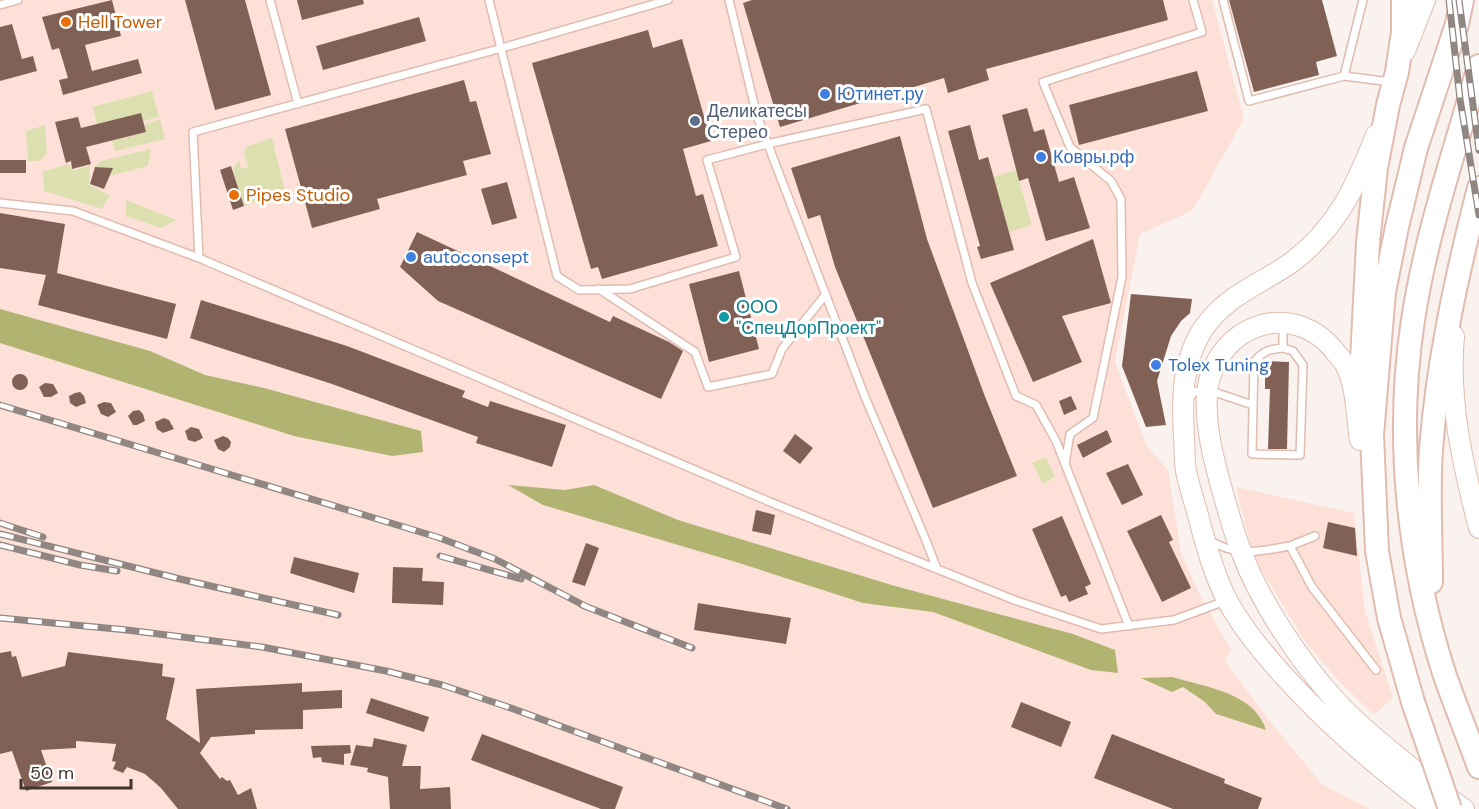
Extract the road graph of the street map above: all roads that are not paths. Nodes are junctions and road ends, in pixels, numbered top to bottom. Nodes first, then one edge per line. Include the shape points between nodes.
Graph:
1 (18, 0) edge
2 (270, 0) edge
3 (489, 0) edge
4 (668, 0) edge
5 (729, 0) edge
6 (1193, 0) edge
7 (1223, 0) edge
8 (1363, 0) edge
9 (1403, 0) edge
10 (1425, 0) edge
11 (1462, 0) edge
12 (0, 5) edge
13 (502, 48) junction
14 (1479, 66) edge
15 (1344, 76) junction
16 (1396, 77) junction
17 (298, 104) junction
18 (1388, 105) junction
19 (767, 144) junction
20 (1479, 188) edge
21 (0, 203) edge
22 (1462, 255) junction
23 (199, 258) junction
24 (599, 290) junction
25 (826, 294) junction
26 (1283, 322) junction
27 (1283, 348) junction
28 (1208, 390) junction
29 (1182, 404) junction
30 (1253, 405) junction
31 (1359, 440) junction
32 (1065, 464) junction
33 (1201, 526) junction
34 (1479, 528) edge
35 (1315, 536) dead end
36 (1290, 546) junction
37 (1377, 551) junction
38 (1242, 553) junction
39 (937, 569) junction
40 (1227, 600) junction
41 (1129, 626) junction
42 (1432, 628) junction
43 (1376, 670) dead end
44 (1479, 767) edge
45 (1432, 809) edge
46 (1450, 809) edge
47 (1464, 809) edge

1 - 12 lane
2 - 17 lane
3 - 13 lane
4 - 13 lane
5 - 19 lane
6 - 32 lane via 1202,32 1043,82 1070,147 1111,181 1121,199 1122,277 1093,418 1070,434
7 - 15 lane via 1249,101
8 - 15 lane
9 - 16 main road
10 - 16 main road
11 - 37 main road via 1419,139 1384,292 1372,435
13 - 17 lane
13 - 24 lane via 557,276 579,290
14 - 42 main road via 1427,250 1413,321 1406,398 1407,479 1414,550
15 - 16 lane
16 - 18 main road
17 - 23 lane via 193,132
18 - 29 main road via 1355,185 1335,220 1291,262 1231,298 1202,331 1190,357
18 - 31 main road via 1368,242
19 - 24 lane via 707,160 736,257 630,289
19 - 25 lane
19 - 32 lane via 926,109 972,283 1016,396 1036,405
20 - 22 main road
21 - 23 lane via 73,211
22 - 34 main road via 1453,344 1453,392 1458,436
22 - 42 main road via 1445,337 1431,450
23 - 39 lane via 762,499
24 - 25 lane via 694,352 708,387 772,374 782,349
25 - 39 lane
26 - 27 lane
26 - 28 main road via 1253,328 1232,342 1218,360
26 - 31 main road via 1296,324 1326,340 1345,364 1352,384
27 - 30 lane via 1270,349 1254,362
27 - 30 lane via 1293,351 1303,365 1300,456 1252,454
28 - 29 lane via 1196,391
28 - 30 lane
28 - 38 main road via 1208,425 1215,466
29 - 33 main road via 1185,469
31 - 37 main road
32 - 41 lane
33 - 38 lane via 1210,541
33 - 40 main road
35 - 36 lane
36 - 38 lane
36 - 43 lane via 1312,586
37 - 46 main road, bridge via 1389,618
38 - 47 main road via 1265,600 1307,667 1337,702 1376,739
39 - 41 lane via 1101,629
40 - 41 lane via 1174,620
40 - 45 main road via 1269,660 1312,707
42 - 44 main road via 1444,673

